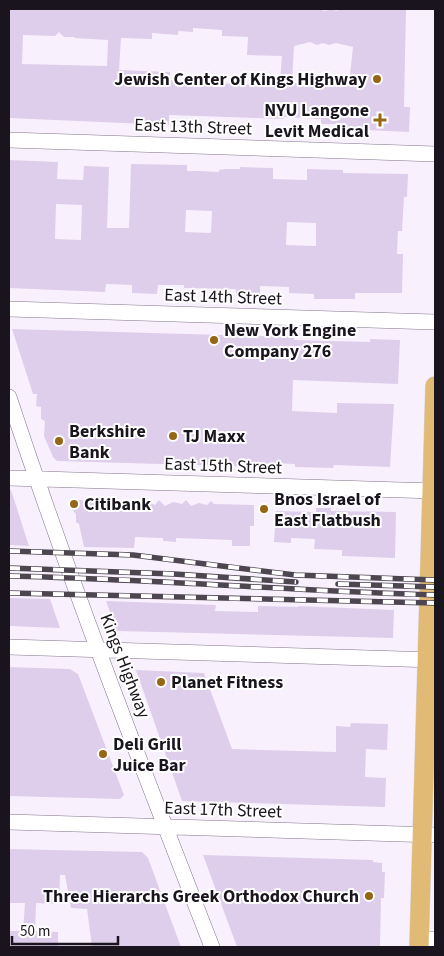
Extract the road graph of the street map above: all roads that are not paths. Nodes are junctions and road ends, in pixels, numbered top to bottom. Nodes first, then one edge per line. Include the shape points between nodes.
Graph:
1 (9, 140) edge
2 (435, 154) edge
3 (9, 309) edge
4 (435, 322) edge
5 (435, 386) edge
6 (9, 397) edge
7 (9, 478) edge
8 (36, 479) junction
9 (434, 491) edge
10 (9, 647) edge
11 (98, 649) junction
12 (431, 659) edge
13 (9, 822) edge
14 (165, 827) junction
15 (429, 835) edge
16 (424, 942) edge
17 (212, 947) edge

1 - 2 street, East 13th Street
3 - 4 street, East 14th Street
5 - 9 main road
6 - 8 street, Kings Highway
7 - 8 street, East 15th Street
8 - 9 street, East 15th Street
8 - 11 street, Kings Highway
9 - 12 main road
10 - 11 street
11 - 12 street
11 - 14 street, Kings Highway
12 - 15 main road
13 - 14 street, East 17th Street
14 - 15 street, East 17th Street
14 - 17 street, Kings Highway
15 - 16 main road

